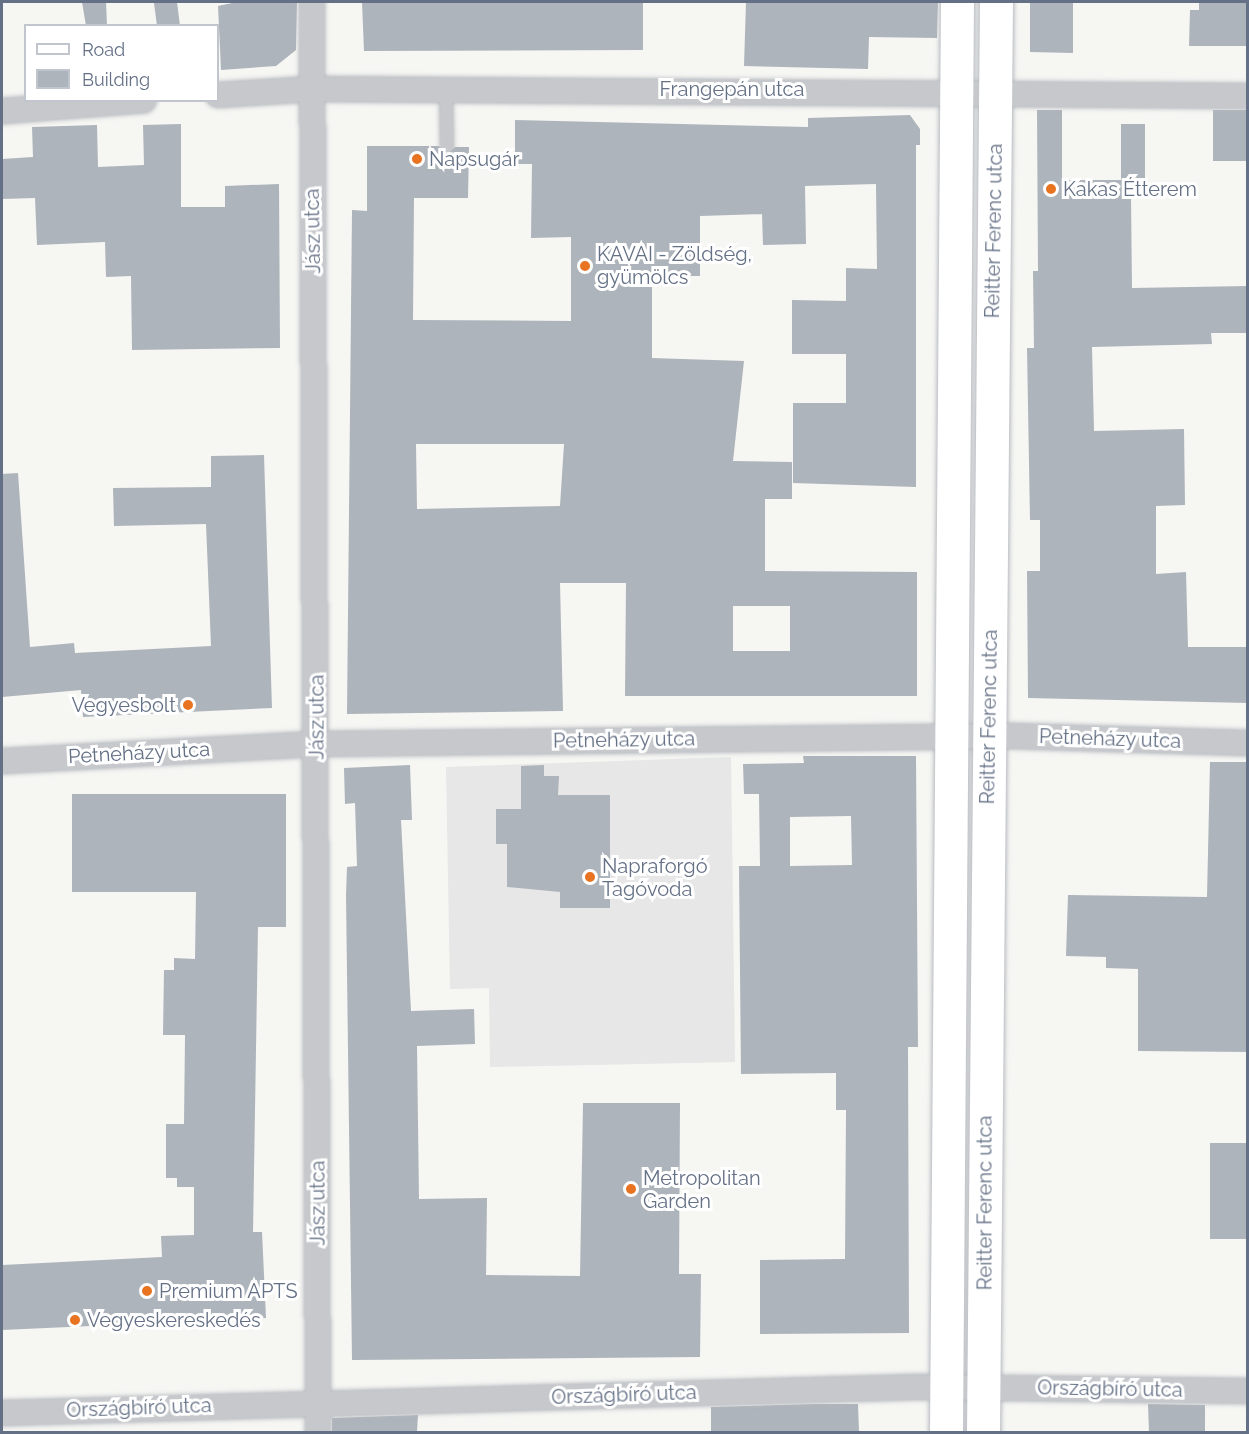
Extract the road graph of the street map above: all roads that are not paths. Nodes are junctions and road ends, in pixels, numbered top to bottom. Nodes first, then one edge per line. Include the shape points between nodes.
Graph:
1 (312, 2) edge
2 (957, 2) edge
3 (996, 2) edge
4 (312, 88) junction
5 (446, 89) junction
6 (957, 90) junction
7 (995, 91) junction
8 (219, 95) edge
9 (1248, 96) edge
10 (118, 102) edge
11 (2, 111) edge
12 (447, 147) dead end
13 (948, 736) junction
14 (988, 736) junction
15 (1248, 743) edge
16 (318, 744) junction
17 (2, 761) edge
18 (983, 1386) junction
19 (946, 1387) junction
20 (1248, 1392) edge
21 (318, 1403) junction
22 (2, 1413) edge
23 (318, 1432) edge
24 (946, 1432) edge
25 (983, 1432) edge

1 - 4 street, Jász utca
2 - 6 street, Reitter Ferenc utca
3 - 7 street, Reitter Ferenc utca
4 - 5 street, Frangepán utca
4 - 8 street, Frangepán utca
4 - 16 street, Jász utca
5 - 6 street, Frangepán utca
5 - 12 lane
6 - 7 street, Frangepán utca
6 - 13 street, Reitter Ferenc utca
7 - 9 street, Frangepán utca
7 - 14 street, Reitter Ferenc utca
10 - 11 street
13 - 14 street, Petneházy utca
13 - 16 street, Petneházy utca
13 - 19 street, Reitter Ferenc utca
14 - 15 street, Petneházy utca
14 - 18 street, Reitter Ferenc utca
16 - 17 street, Petneházy utca
16 - 21 street, Jász utca
18 - 19 street, Országbíró utca
18 - 20 street, Országbíró utca
18 - 25 street, Reitter Ferenc utca
19 - 21 street, Országbíró utca
19 - 24 street, Reitter Ferenc utca
21 - 22 street, Országbíró utca
21 - 23 street, Jász utca

